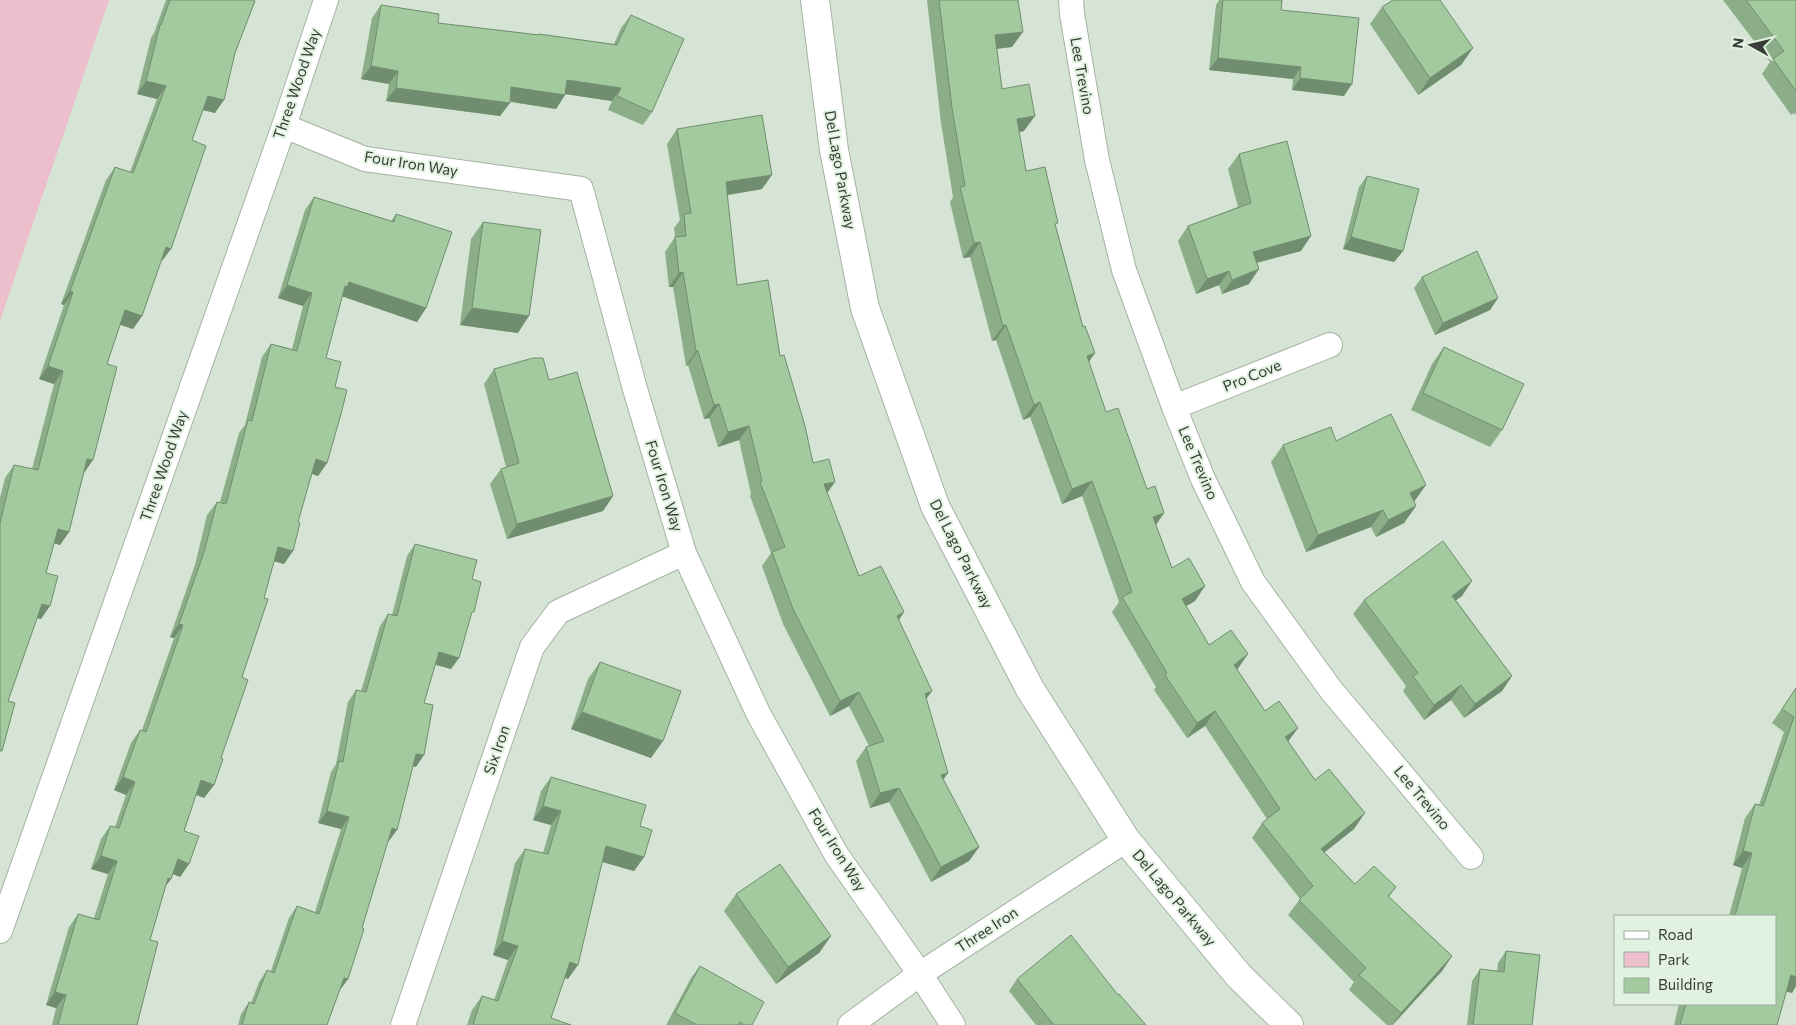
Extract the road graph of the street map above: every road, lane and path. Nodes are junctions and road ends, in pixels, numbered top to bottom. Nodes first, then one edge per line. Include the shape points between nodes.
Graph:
1 (326, 0) edge
2 (815, 0) edge
3 (1072, 0) edge
4 (284, 126) junction
5 (1330, 345) dead end
6 (1174, 407) junction
7 (684, 553) junction
8 (1126, 840) junction
9 (1471, 857) dead end
10 (0, 931) edge
11 (920, 974) junction
12 (403, 1025) edge
13 (850, 1025) edge
14 (953, 1025) edge
15 (1289, 1025) edge

1 - 4 street, Three Wood Way
2 - 8 street, Del Lago Parkway via 834,150 865,308 935,506 1030,688
3 - 6 street, Lee Trevino via 1097,160 1124,270
4 - 7 street, Four Iron Way via 365,159 581,189 635,390
4 - 10 street, Three Wood Way
5 - 6 street, Pro Cove
6 - 9 street, Lee Trevino via 1203,479 1253,582 1332,690
7 - 11 street, Four Iron Way via 758,713 836,854
7 - 12 street, Six Iron via 558,612 532,647
8 - 11 street, Three Iron
8 - 15 street, Del Lago Parkway via 1239,976
11 - 13 street, Three Iron
11 - 14 street, Four Iron Way

